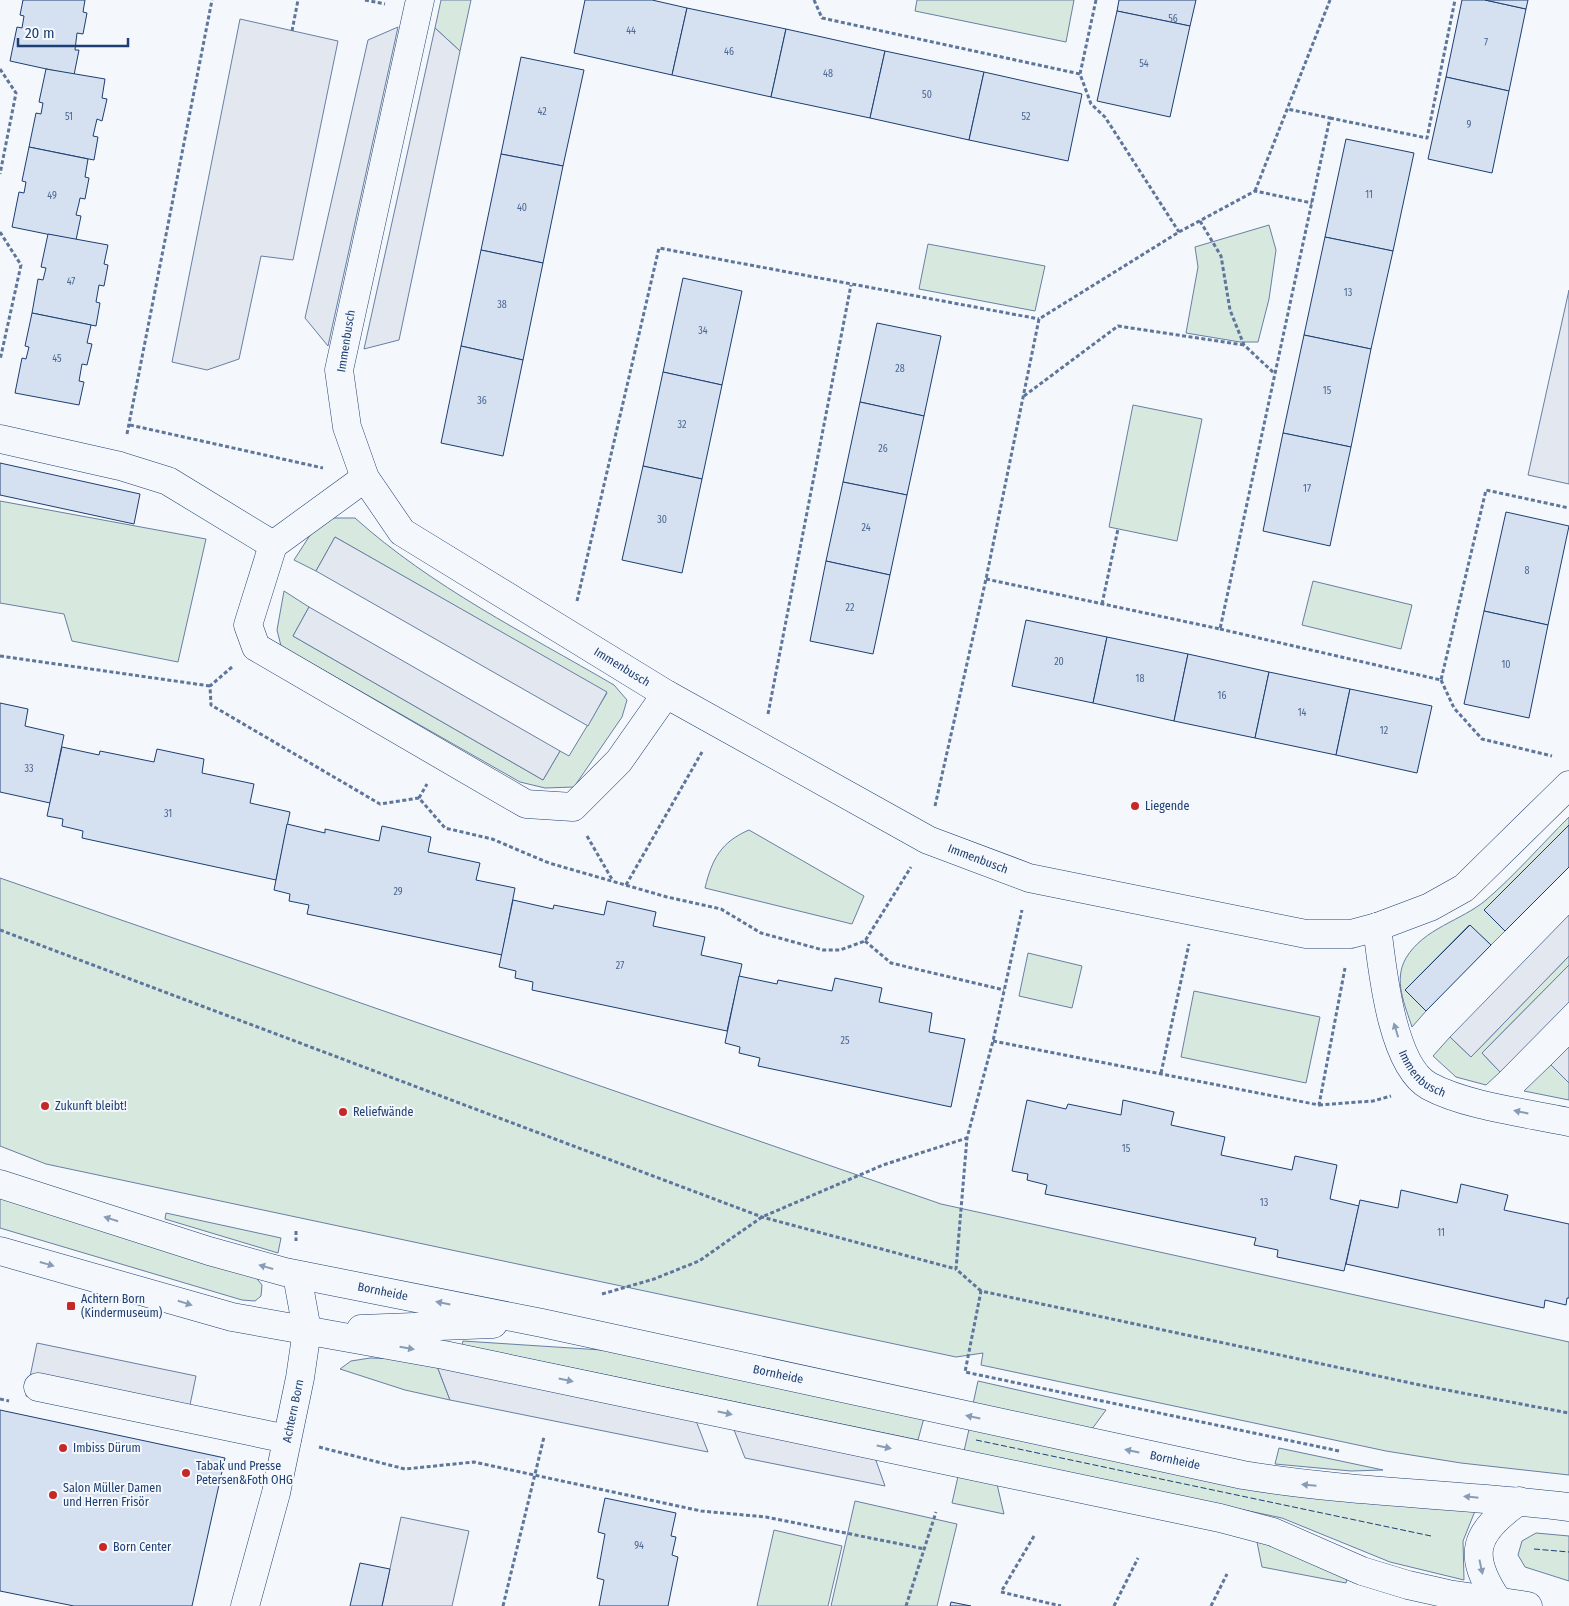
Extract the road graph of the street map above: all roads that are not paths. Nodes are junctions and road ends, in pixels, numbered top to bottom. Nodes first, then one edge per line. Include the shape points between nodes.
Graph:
1 (420, 0) edge
2 (0, 439) edge
3 (365, 478) junction
4 (273, 545) junction
5 (666, 694) junction
6 (1569, 785) edge
7 (1377, 927) junction
8 (1569, 1122) edge
9 (0, 1184) edge
10 (0, 1251) edge
11 (296, 1274) junction
12 (542, 1323) junction
13 (307, 1330) junction
14 (38, 1387) dead end
15 (287, 1439) junction
16 (1519, 1501) junction
17 (1569, 1507) edge
18 (1498, 1602) junction
19 (245, 1606) edge
20 (1528, 1606) edge

1 - 3 street, Immenbusch via 339,370 347,427
2 - 4 street via 120,466 168,481
3 - 4 street
3 - 5 street, Immenbusch via 402,532
4 - 5 street via 248,626 256,647 526,804 573,807 619,761
5 - 7 street, Immenbusch via 928,840 1029,878 1306,934 1351,934
6 - 7 street, Immenbusch via 1464,888 1430,907
8 -> 7 street, Immenbusch via 1491,1105 1427,1085 1406,1061 1385,994
11 -> 9 street, Bornheide via 209,1251
10 -> 13 street via 232,1317
12 -> 11 street, Bornheide
11 - 13 street
12 - 13 street
16 -> 12 street, Bornheide via 1302,1485 1243,1475
13 - 15 street, Achtern Born
13 -> 18 street via 444,1355 1220,1518 1274,1532 1362,1571 1398,1582
14 - 15 street
15 - 19 street, Achtern Born via 276,1493
16 - 17 street, Bornheide
16 -> 18 street via 1495,1518 1482,1535 1478,1552 1481,1571
18 - 20 street

